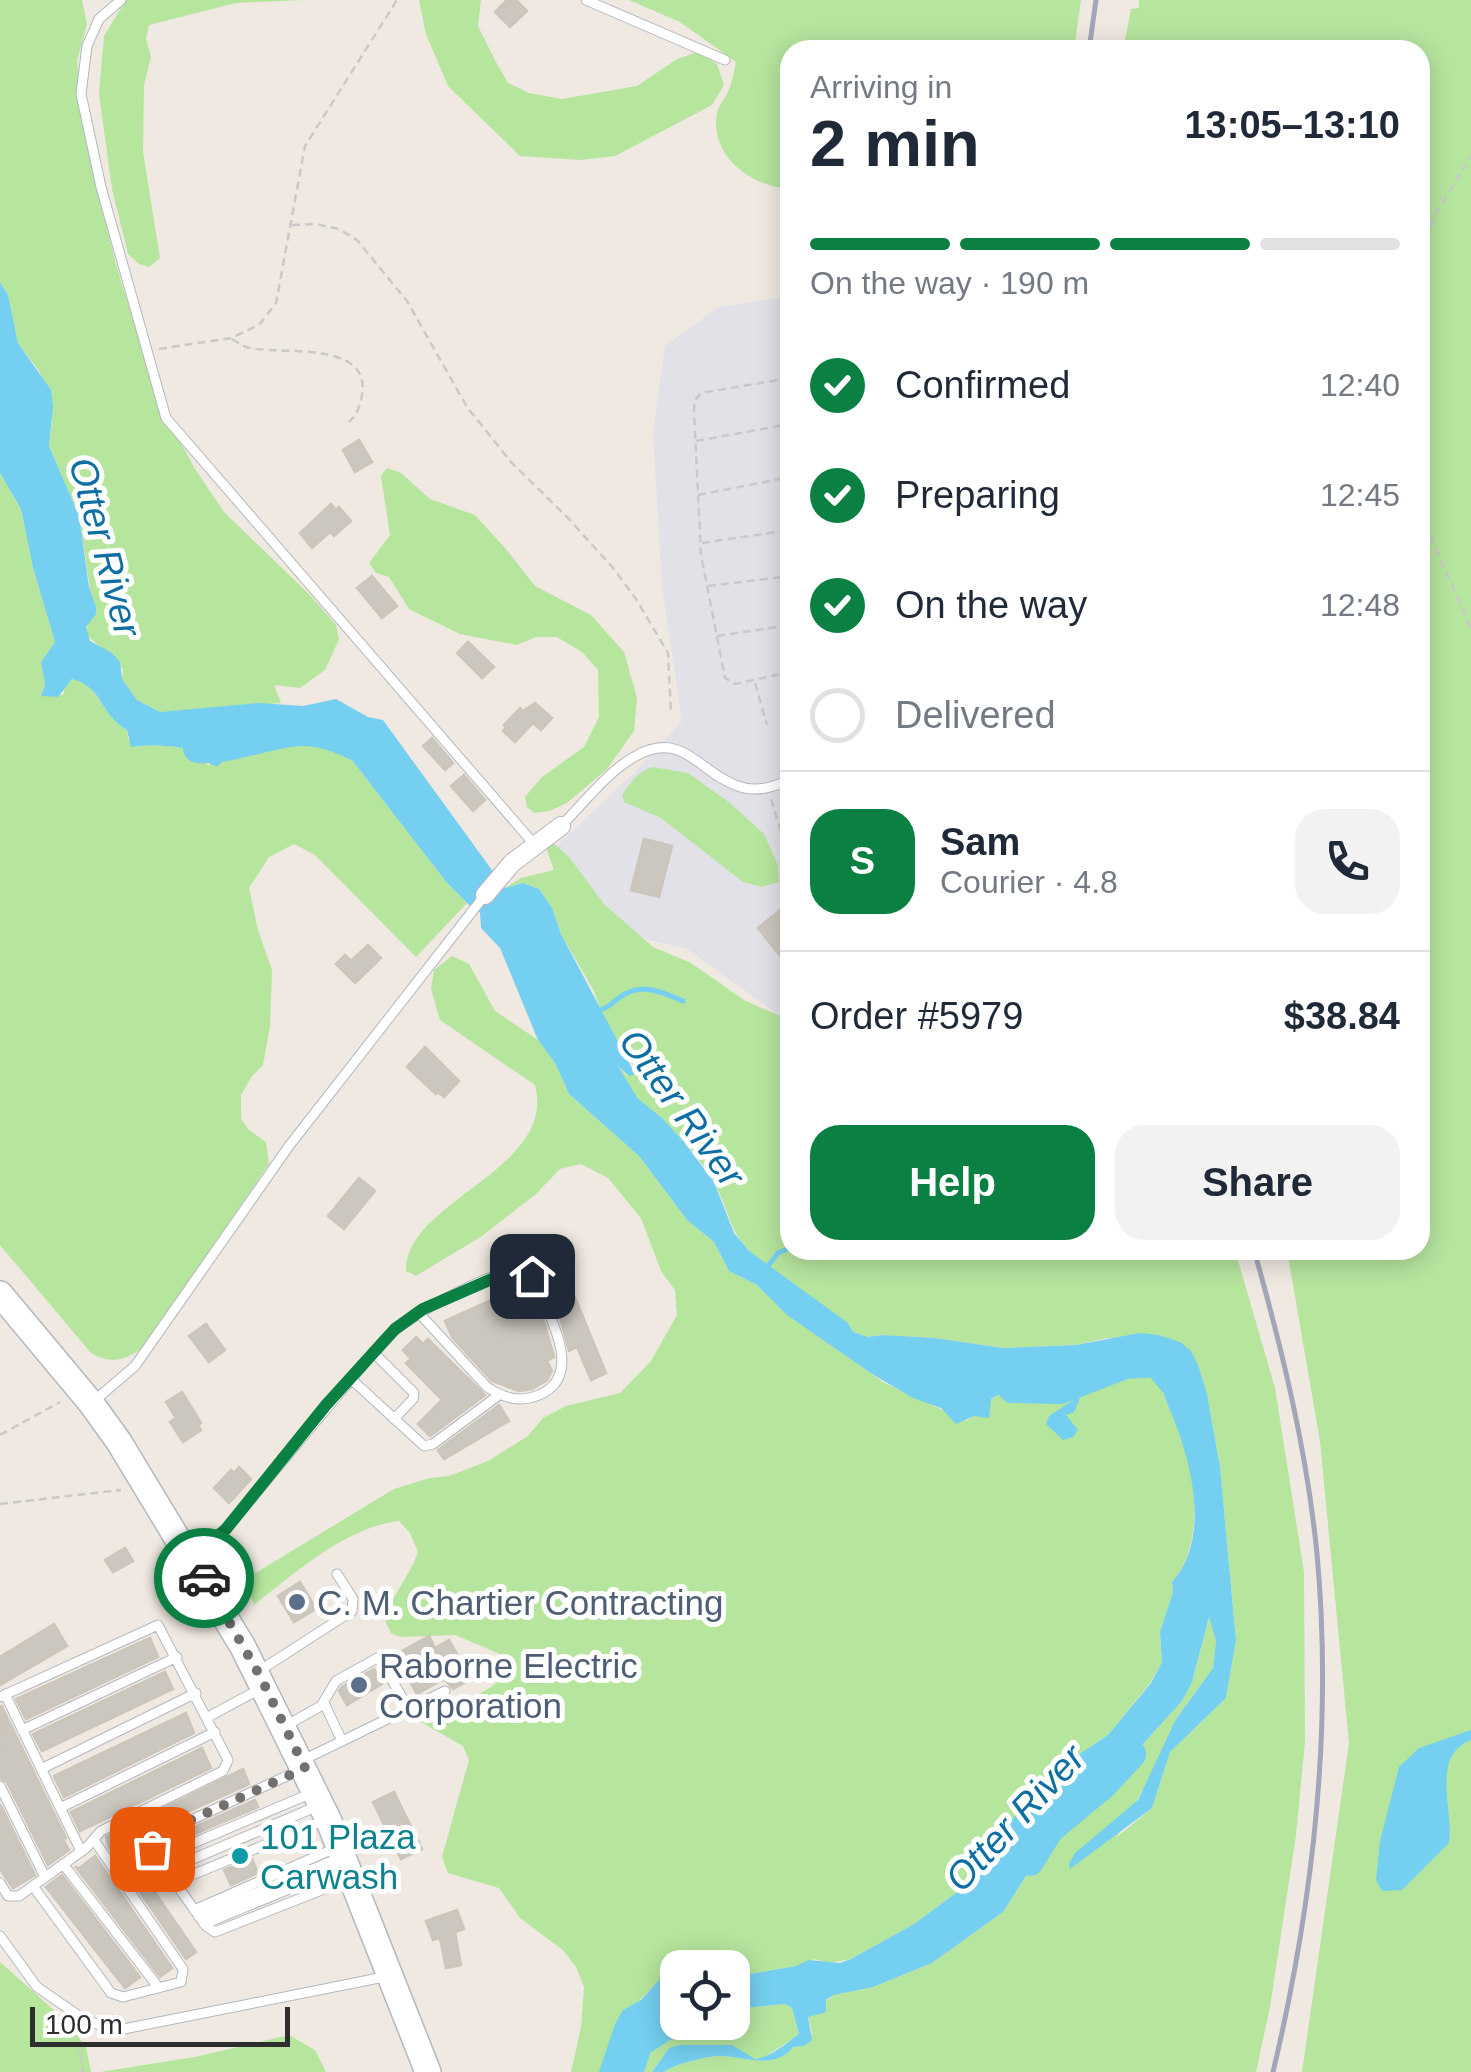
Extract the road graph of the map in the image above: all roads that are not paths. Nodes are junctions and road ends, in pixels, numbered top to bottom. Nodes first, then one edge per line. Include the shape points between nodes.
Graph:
1 (121, 0) edge
2 (586, 0) edge
3 (725, 60) dead end
4 (780, 784) edge
5 (561, 826) joint
6 (534, 844) junction
7 (485, 895) joint
8 (0, 1294) edge
9 (418, 1312) junction
10 (373, 1352) junction
11 (350, 1378) junction
12 (499, 1395) junction
13 (86, 1397) junction
14 (394, 1419) junction
15 (192, 1558) junction
16 (337, 1574) dead end
17 (176, 1657) junction
18 (261, 1680) junction
19 (445, 1691) dead end
20 (196, 1693) junction
21 (2, 1696) edge
22 (324, 1703) junction
23 (408, 1708) junction
24 (208, 1716) junction
25 (285, 1726) junction
26 (22, 1730) junction
27 (215, 1732) junction
28 (342, 1740) junction
29 (41, 1768) junction
30 (0, 1786) edge
31 (314, 1789) junction
32 (60, 1808) junction
33 (94, 1840) junction
34 (81, 1851) junction
35 (158, 1858) junction
36 (345, 1861) junction
37 (63, 1864) junction
38 (166, 1870) junction
39 (45, 1877) junction
40 (175, 1882) junction
41 (0, 1884) edge
42 (33, 1886) junction
43 (199, 1917) junction
44 (0, 1936) edge
45 (390, 1976) junction
46 (159, 1988) junction
47 (428, 2072) edge

1 - 6 lane via 99,19 86,46 81,94 166,418
2 - 3 lane
4 - 5 lane via 735,786 686,752 654,749 620,767
5 - 6 street
6 - 7 street
7 - 13 lane via 289,1146 135,1366
8 - 13 main road
9 - 10 lane
9 - 12 lane
9 - 12 lane via 517,1268 528,1270 564,1366 549,1390 524,1400
10 - 11 lane
10 - 14 lane via 414,1392
11 - 14 lane
11 - 15 lane via 226,1529
12 - 14 lane via 428,1446
13 - 15 main road
15 - 18 main road
16 - 18 lane via 353,1600 352,1611
17 - 20 lane
17 - 21 lane via 162,1628 152,1625
17 - 26 lane
18 - 24 lane
18 - 25 main road
19 - 23 lane
20 - 24 lane
20 - 29 lane
21 - 26 lane
22 - 23 lane via 336,1680 379,1657
22 - 25 lane
22 - 28 lane
23 - 28 lane
24 - 27 lane
25 - 31 main road
26 - 29 lane
27 - 32 lane
27 - 33 lane via 227,1767
28 - 31 lane
29 - 32 lane
30 - 39 lane
31 - 35 lane
31 - 35 lane via 152,1838
31 - 36 main road
31 - 38 lane
31 - 40 lane
32 - 34 lane
33 - 34 lane
33 - 46 lane via 182,1969 181,1982
34 - 37 lane
35 - 38 lane
36 - 43 lane
36 - 43 lane
36 - 45 main road
37 - 39 lane
37 - 46 lane
38 - 40 lane
39 - 42 lane
40 - 43 lane
41 - 42 lane via 14,1897
42 - 46 lane via 112,1993
44 - 45 lane via 37,1987 114,2031
45 - 47 main road

